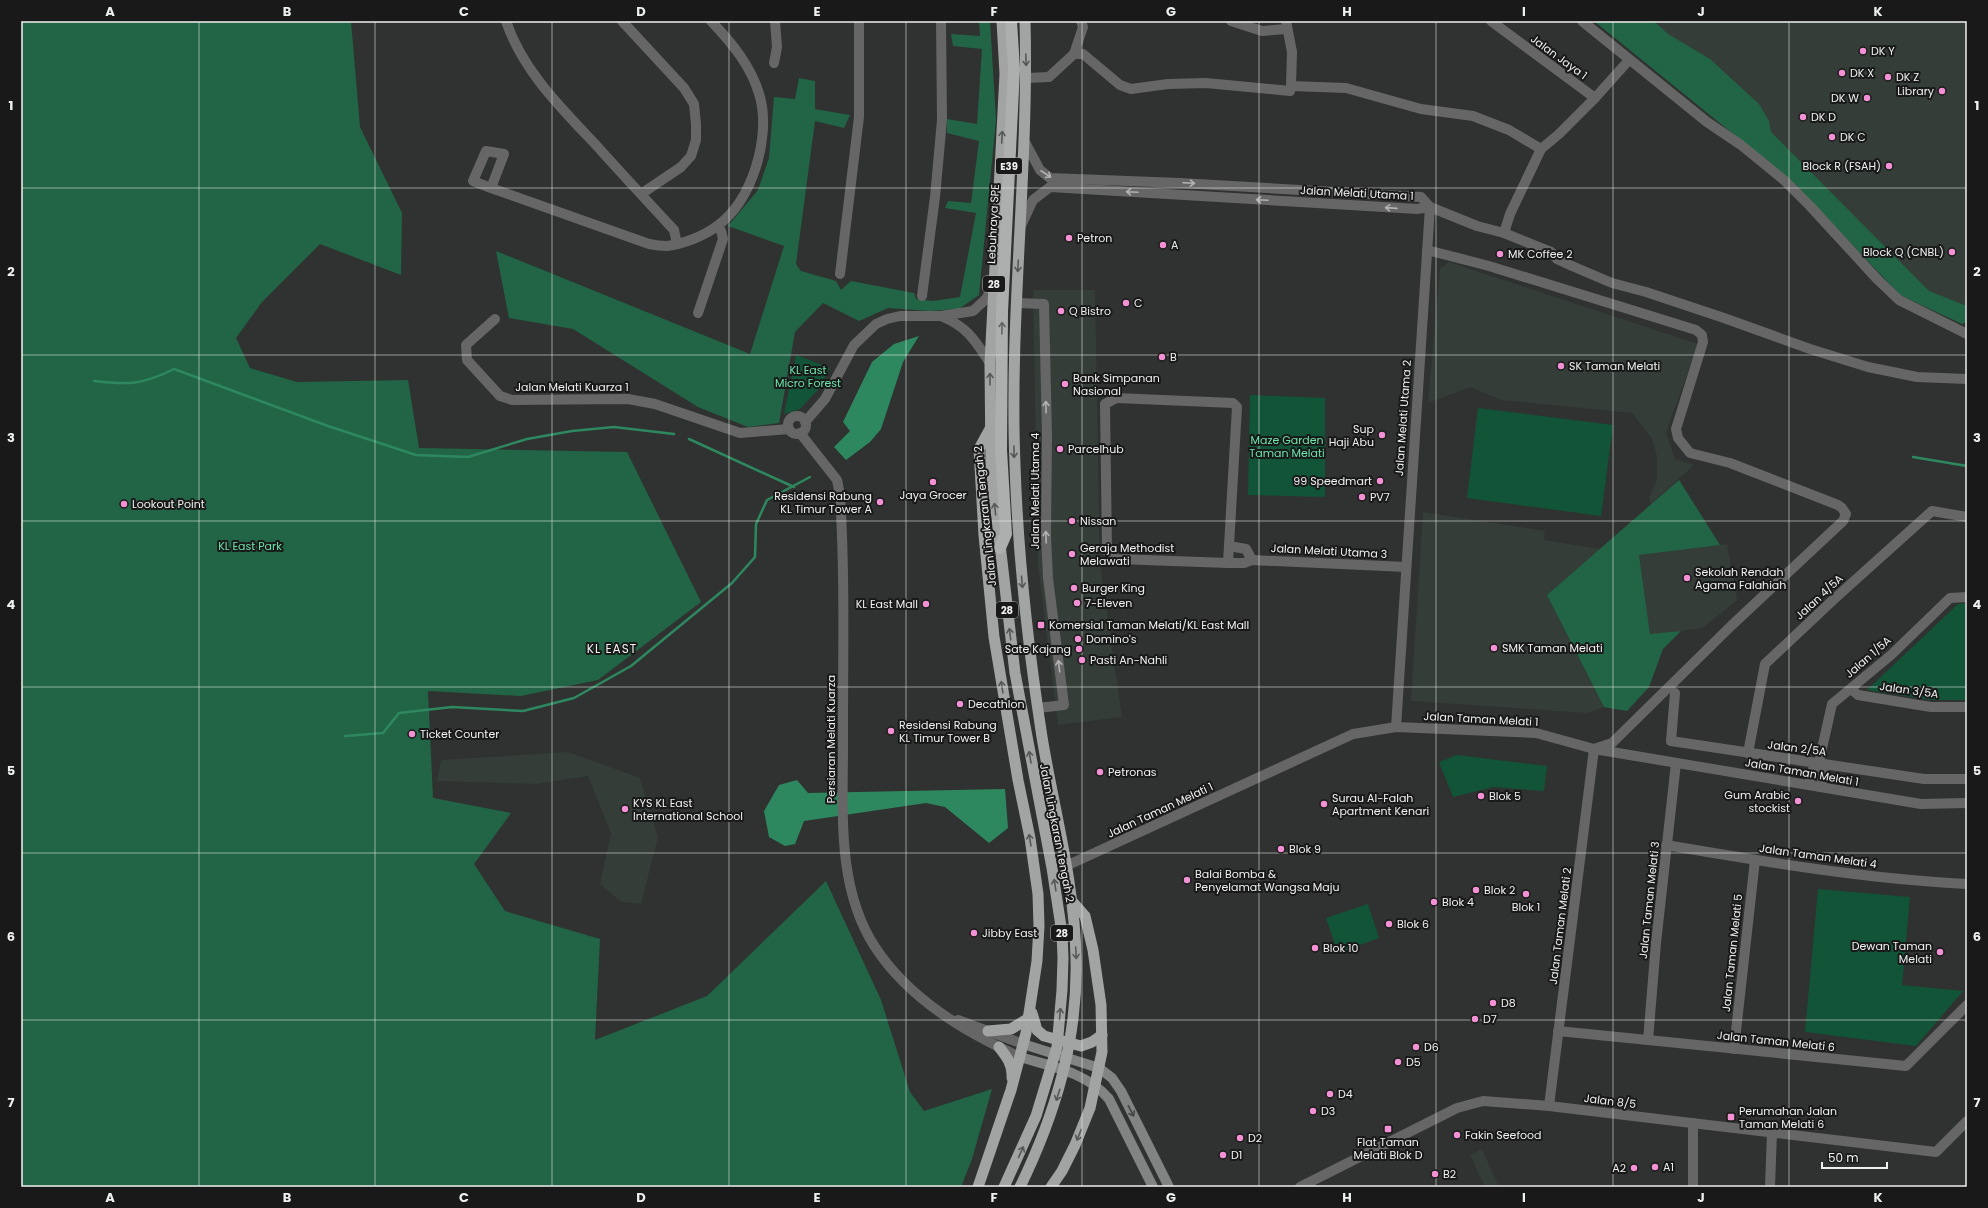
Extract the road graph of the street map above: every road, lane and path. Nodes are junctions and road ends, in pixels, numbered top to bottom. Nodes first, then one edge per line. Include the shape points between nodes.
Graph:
1 (506, 21) edge
2 (622, 21) edge
3 (711, 21) edge
4 (775, 21) edge
5 (858, 21) edge
6 (941, 21) edge
7 (1002, 21) edge
8 (1011, 21) edge
9 (1025, 21) edge
10 (1081, 21) edge
11 (1231, 21) edge
12 (1491, 21) edge
13 (1582, 21) edge
14 (1286, 25) edge
15 (1074, 54) junction
16 (1628, 60) junction
17 (774, 63) dead end
18 (1027, 78) junction
19 (1291, 86) junction
20 (1595, 98) junction
21 (1025, 142) junction
22 (1541, 149) junction
23 (491, 188) dead end
24 (641, 194) junction
25 (1430, 207) junction
26 (718, 226) junction
27 (1020, 228) junction
28 (1504, 233) junction
29 (677, 244) junction
30 (1427, 250) junction
31 (840, 274) dead end
32 (994, 284) junction
33 (922, 296) dead end
34 (1016, 303) junction
35 (698, 313) dead end
36 (942, 316) junction
37 (495, 319) dead end
38 (1967, 334) edge
39 (990, 363) junction
40 (1967, 379) edge
41 (805, 422) junction
42 (789, 429) junction
43 (990, 429) junction
44 (800, 433) junction
45 (1967, 517) edge
46 (1229, 546) junction
47 (1000, 548) junction
48 (1252, 560) junction
49 (1228, 563) junction
50 (1406, 567) junction
51 (1967, 597) edge
52 (1851, 688) junction
53 (1675, 693) dead end
54 (1967, 707) edge
55 (1038, 708) junction
56 (1396, 727) junction
57 (1594, 749) junction
58 (1748, 754) junction
59 (1819, 762) junction
60 (1676, 763) junction
61 (1967, 779) edge
62 (1809, 785) junction
63 (1821, 787) junction
64 (1967, 803) edge
65 (1666, 845) junction
66 (1755, 860) junction
67 (1066, 866) junction
68 (1967, 884) edge
69 (1071, 900) junction
70 (1967, 1006) edge
71 (1030, 1014) junction
72 (950, 1018) junction
73 (988, 1031) junction
74 (1558, 1031) junction
75 (1102, 1035) junction
76 (1648, 1040) junction
77 (1028, 1045) junction
78 (999, 1047) junction
79 (1734, 1049) junction
80 (1102, 1052) junction
81 (1020, 1057) junction
82 (1094, 1066) junction
83 (1112, 1078) junction
84 (1095, 1084) junction
85 (1011, 1090) junction
86 (1549, 1106) junction
87 (1967, 1121) edge
88 (1693, 1123) junction
89 (1772, 1132) junction
90 (978, 1187) edge
91 (1004, 1187) edge
92 (1020, 1187) edge
93 (1051, 1187) edge
94 (1154, 1187) edge
95 (1170, 1187) edge
96 (1300, 1187) edge
97 (1693, 1187) edge
98 (1770, 1187) edge

1 - 24 street via 535,76
2 - 24 street via 684,88 694,104 696,140 692,156 682,167
3 - 26 street via 739,53 760,97 762,117 762,143 750,184 741,200
4 - 17 street via 777,47
5 - 31 street via 859,117
6 - 33 street via 942,120
32 -> 7 highway, Jalan Lingkaran Tengah 2 / 28 via 1005,74
47 -> 8 highway, Lebuhraya SPE / E39 via 1006,534 1001,450 1002,312 1014,69
9 -> 18 highway, Jalan Lingkaran Tengah 2 / 28
10 - 15 street via 1083,27
11 - 14 street via 1262,31
12 - 20 street, Jalan Jaya 1
13 - 16 street
14 - 19 street via 1292,52
15 - 18 street via 1048,77
15 - 19 street via 1083,54 1120,85 1131,89 1168,84 1206,83 1290,91
16 - 20 street
16 - 38 street via 1785,181 1899,300
18 - 21 highway, Jalan Lingkaran Tengah 2 / 28
19 - 22 street via 1346,88 1421,109 1473,116 1509,130
20 - 22 street
21 -> 25 street, Jalan Melati Utama 1 via 1040,170 1050,178 1188,183 1421,197
21 - 27 highway, Jalan Lingkaran Tengah 2 / 28
22 - 28 street via 1510,214
23 - 29 street via 649,244
24 - 29 street via 674,230
25 -> 27 street, Jalan Melati Utama 1 via 1417,209 1050,187 1033,200
25 - 28 street via 1477,226
25 - 30 street, Jalan Melati Utama 2
26 - 29 street via 698,237
26 - 35 street via 723,239
27 -> 34 highway, Jalan Lingkaran Tengah 2 / 28
28 - 40 street via 1551,252 1557,259 1612,283 1717,315 1810,349 1868,367 1917,377
30 - 50 street, Jalan Melati Utama 2
30 - 57 street via 1489,266 1696,330 1702,335 1703,342 1676,429 1683,447 1690,453 1730,464 1838,505 1846,514 1843,521 1728,629 1612,744
32 - 36 street via 986,299 973,311
32 - 39 highway, Jalan Lingkaran Tengah 2 / 28
34 -> 55 highway, Jalan Lingkaran Tengah 2 / 28 via 1016,504 1026,628
55 -> 34 street, Jalan Melati Utama 4 via 1064,705 1048,578 1044,304
36 - 39 street via 959,324 971,335
36 - 41 street via 900,316 876,324 854,345 825,399
37 - 42 street, Jalan Melati Kuarza 1 via 466,345 467,360 500,396 512,400 628,399 654,404 740,434
43 -> 39 highway, Jalan Lingkaran Tengah 2 / 28
41 - 42 street via 801,417 792,416 788,423
41 - 44 street via 805,427
42 - 44 street via 795,434
47 -> 43 highway, Jalan Lingkaran Tengah 2 / 28
71 -> 43 highway via 1037,962 1038,894 994,637 979,449
44 - 72 street, Persiaran Melati Kuarza via 837,480 840,495 844,822 847,873 851,892 867,933 884,959 912,991
45 - 58 street, Jalan 4/5A via 1932,511 1765,664
46 - 48 street via 1246,549
46 - 49 street
46 - 49 street, Jalan Melati Utama 3 via 1238,407 1233,403 1116,398 1106,404 1107,551 1117,559
91 -> 47 highway, Jalan Lingkaran Tengah 2 / 28 via 1036,1116 1056,1047 1063,958 1062,933 1052,868 1015,673
48 - 49 street, Jalan Melati Utama 3
48 - 50 street, Jalan Melati Utama 3
50 - 56 street, Jalan Melati Utama 2
51 - 52 street, Jalan 1/5A via 1950,598
52 - 54 street, Jalan 3/5A via 1858,695 1931,707
52 - 59 street, Jalan 1/5A via 1832,704
53 - 58 street, Jalan 2/5A via 1671,741
55 - 67 highway, Jalan Lingkaran Tengah 2 / 28
56 - 57 street, Jalan Taman Melati 1 via 1536,733
56 - 67 street, Jalan Taman Melati 1 via 1353,734
57 - 60 street, Jalan Taman Melati 1
57 - 74 street, Jalan Taman Melati 2
58 - 59 street, Jalan 2/5A
59 - 61 street, Jalan 2/5A via 1924,779
59 - 62 street, Jalan 1/5A via 1812,769
59 - 63 street, Jalan 1/5A via 1824,771
60 - 62 street, Jalan Taman Melati 1
60 - 65 street, Jalan Taman Melati 3
62 - 63 street, Jalan Taman Melati 1
63 - 64 street, Jalan Taman Melati 1 via 1921,804
65 - 66 street, Jalan Taman Melati 4
65 - 76 street, Jalan Taman Melati 3
66 - 68 street, Jalan Taman Melati 4 via 1916,882
66 - 79 street, Jalan Taman Melati 5
67 - 69 highway, Jalan Lingkaran Tengah 2 / 28
69 - 75 highway via 1085,916 1093,950 1101,1005
69 -> 92 highway, Jalan Lingkaran Tengah 2 / 28 via 1076,958 1071,1036 1060,1087 1049,1121
70 - 79 street, Jalan Taman Melati 6 via 1906,1066
71 - 73 highway via 1011,1029
71 - 75 highway via 1037,1030 1044,1036 1081,1046
71 - 77 highway
72 - 73 street, Persiaran Melati Kuarza
72 - 78 street, Persiaran Melati Kuarza
73 - 77 street, Persiaran Melati Kuarza
74 - 76 street, Jalan Taman Melati 6
74 - 86 street, Jalan Taman Melati 2
75 - 80 highway
76 - 79 street, Jalan Taman Melati 6
77 - 81 highway
77 - 82 main road
78 - 81 street, Persiaran Melati Kuarza
78 - 85 highway via 1013,1071
80 - 82 highway
80 - 83 main road
81 - 84 main road
81 - 85 highway
82 - 83 main road
82 - 84 highway
83 -> 95 main road
84 -> 93 highway via 1090,1108 1076,1145
84 - 94 main road via 1110,1099
85 - 90 highway
86 - 88 street, Jalan 8/5
86 - 96 street, Jalan 8/5 via 1483,1101 1457,1108
87 - 89 street, Jalan 8/5 via 1936,1152
88 - 89 street, Jalan 8/5
88 - 97 street
89 - 98 street

